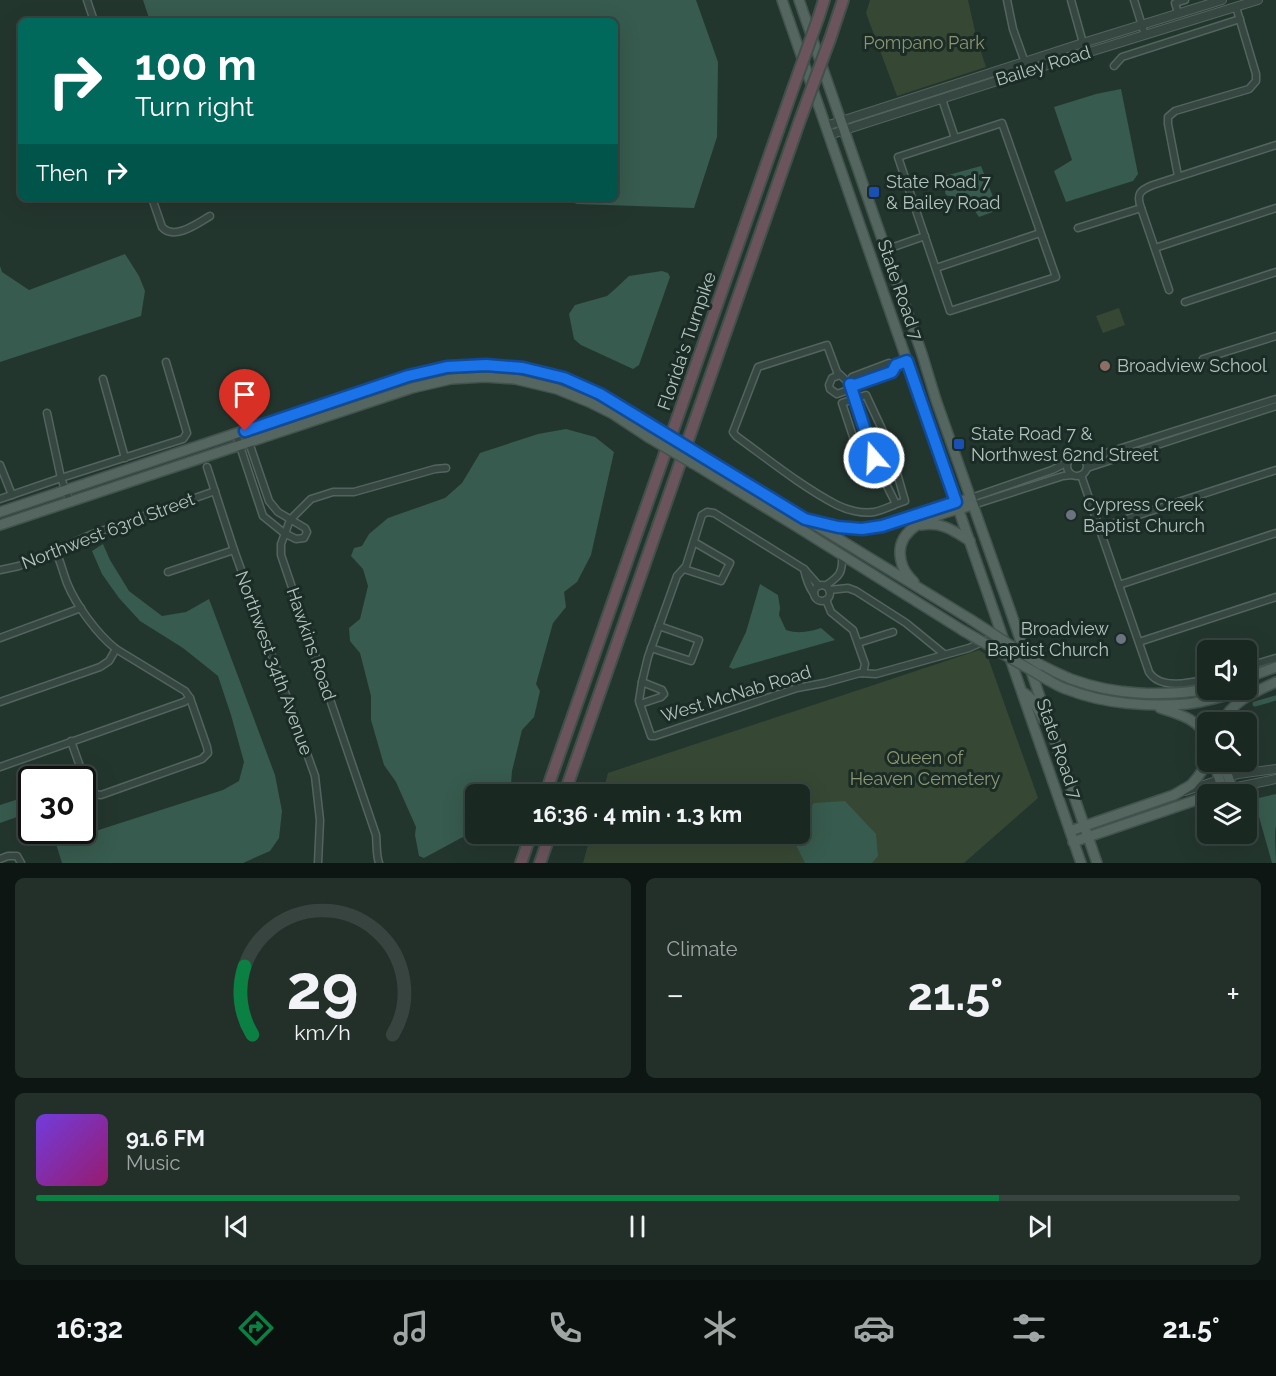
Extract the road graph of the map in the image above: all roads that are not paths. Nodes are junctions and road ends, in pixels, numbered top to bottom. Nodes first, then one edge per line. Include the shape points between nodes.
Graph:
1 (87, 0) edge
2 (782, 0) edge
3 (799, 0) edge
4 (824, 0) edge
5 (843, 0) edge
6 (1007, 0) edge
7 (1071, 0) edge
8 (1134, 0) edge
9 (1185, 0) edge
10 (1222, 0) edge
11 (1257, 0) edge
12 (1236, 7) junction
13 (1178, 13) junction
14 (93, 18) edge
15 (1240, 19) junction
16 (1142, 25) junction
17 (1145, 35) junction
18 (1083, 43) junction
19 (1025, 62) junction
20 (1114, 66) dead end
21 (1028, 71) junction
22 (981, 76) junction
23 (983, 85) junction
24 (942, 99) junction
25 (843, 125) junction
26 (827, 131) junction
27 (955, 138) junction
28 (1276, 145) edge
29 (1179, 176) junction
30 (153, 201) edge
31 (1141, 208) junction
32 (1276, 208) edge
33 (210, 216) dead end
34 (1078, 228) dead end
35 (1041, 233) junction
36 (925, 236) junction
37 (1155, 248) junction
38 (885, 250) junction
39 (936, 268) junction
40 (1276, 272) edge
41 (1169, 290) dead end
42 (1185, 302) dead end
43 (897, 331) junction
44 (1276, 336) edge
45 (922, 354) junction
46 (1203, 359) dead end
47 (907, 361) junction
48 (166, 362) dead end
49 (896, 365) junction
50 (860, 374) junction
51 (840, 375) junction
52 (103, 379) dead end
53 (864, 382) junction
54 (850, 387) junction
55 (855, 399) junction
56 (1276, 399) edge
57 (936, 400) junction
58 (1276, 406) edge
59 (47, 413) dead end
60 (1215, 422) junction
61 (241, 432) junction
62 (245, 444) junction
63 (125, 458) junction
64 (874, 458) junction
65 (1084, 460) junction
66 (1068, 462) junction
67 (0, 465) edge
68 (207, 467) dead end
69 (446, 468) dead end
70 (1086, 468) junction
71 (1276, 470) edge
72 (1072, 475) junction
73 (1081, 475) junction
74 (61, 478) junction
75 (1014, 484) junction
76 (65, 491) junction
77 (215, 491) junction
78 (1014, 492) junction
79 (12, 495) junction
80 (0, 499) edge
81 (972, 501) junction
82 (70, 502) junction
83 (896, 504) junction
84 (957, 506) junction
85 (0, 512) edge
86 (805, 519) junction
87 (290, 520) junction
88 (0, 525) edge
89 (916, 525) junction
90 (1099, 528) junction
91 (284, 533) junction
92 (1276, 533) edge
93 (694, 542) junction
94 (970, 542) junction
95 (234, 550) junction
96 (56, 551) junction
97 (842, 554) junction
98 (804, 568) junction
99 (684, 569) junction
100 (0, 570) edge
101 (168, 572) dead end
102 (1119, 585) junction
103 (824, 587) junction
104 (917, 587) junction
105 (814, 594) junction
106 (1276, 597) edge
107 (826, 600) junction
108 (81, 608) junction
109 (659, 626) junction
110 (893, 632) dead end
111 (1002, 633) junction
112 (0, 638) edge
113 (1139, 642) junction
114 (858, 643) junction
115 (651, 648) junction
116 (116, 649) junction
117 (944, 654) junction
118 (1276, 658) edge
119 (1257, 664) edge
120 (1276, 667) edge
121 (863, 673) junction
122 (1257, 674) edge
123 (1197, 681) edge
124 (1276, 681) edge
125 (642, 682) junction
126 (1257, 687) edge
127 (1197, 691) edge
128 (1022, 692) junction
129 (190, 698) junction
130 (1209, 700) edge
131 (0, 702) edge
132 (640, 704) junction
133 (1152, 705) junction
134 (1228, 712) edge
135 (1197, 724) edge
136 (1055, 740) junction
137 (71, 741) junction
138 (0, 767) edge
139 (1276, 769) edge
140 (1201, 772) edge
141 (1220, 772) edge
142 (1224, 772) edge
143 (1224, 779) junction
144 (1276, 779) edge
145 (548, 784) edge
146 (568, 784) edge
147 (1225, 784) edge
148 (1251, 784) edge
149 (1174, 795) junction
150 (1197, 800) edge
151 (1084, 826) junction
152 (1070, 831) junction
153 (1088, 837) junction
154 (1074, 842) junction
155 (528, 844) edge
156 (547, 844) edge
157 (0, 859) edge
158 (21, 863) edge
159 (318, 863) edge
160 (379, 863) edge
161 (521, 863) edge
162 (540, 863) edge
163 (1081, 863) edge
164 (1097, 863) edge

1 - 14 street
2 - 26 main road, State Road 7
3 - 25 main road, State Road 7
4 - 145 highway, Florida's Turnpike, bridge
5 - 146 highway, Florida's Turnpike, bridge
6 - 19 street via 1012,29
7 - 18 street
8 - 16 street
9 - 13 street via 1175,3
10 - 13 street, Bailey Road
11 - 12 street, Bailey Road
12 - 15 street
12 - 17 street, Bailey Road
13 - 16 street, Bailey Road
15 - 20 street via 1122,57
15 - 29 street via 1256,81 1249,89 1175,111 1168,117
16 - 17 street
16 - 18 street, Bailey Road
17 - 21 street, Bailey Road
18 - 19 street, Bailey Road
19 - 21 street
19 - 22 street, Bailey Road
21 - 23 street, Bailey Road
22 - 23 street
22 - 25 street, Bailey Road
23 - 24 street, Bailey Road
24 - 25 street, Bailey Road
24 - 27 street
25 - 26 street, Bailey Road
25 - 38 main road, State Road 7
26 - 43 main road, State Road 7
27 - 35 street via 1002,123
27 - 36 street via 898,157
28 - 29 street
29 - 31 street via 1144,189 1138,200
30 - 33 street via 162,227 169,232 185,230
31 - 34 street
31 - 37 street
32 - 37 street
35 - 39 street
35 - 39 street via 1056,277 950,311
36 - 38 street
36 - 39 street
37 - 41 street
38 - 45 main road, State Road 7
40 - 42 street
43 - 45 main road via 908,347
43 - 47 main road, State Road 7
44 - 46 street
45 - 57 main road, State Road 7
47 - 49 street
47 - 57 main road via 919,368
47 - 84 main road, State Road 7
48 - 63 street via 187,434 183,439
49 - 50 street via 889,363
49 - 53 street via 892,372
50 - 53 street
50 - 54 street via 852,377
51 - 54 street
51 - 54 street via 832,378 830,389 837,394
51 - 83 street via 827,345 758,368 733,432 838,506 873,512
52 - 63 street
53 - 54 street
54 - 55 street
55 - 64 street
55 - 64 street via 842,404 860,458
55 - 83 street via 866,394 888,442 905,501
56 - 60 street
57 - 81 main road, State Road 7
58 - 60 street
59 - 74 street
60 - 65 street
60 - 70 street
61 - 62 street
61 - 76 main road
61 - 86 main road, bridge via 408,376 447,367 523,368 564,378 600,394
62 - 82 main road
62 - 87 street via 269,501
62 - 91 street via 263,516
62 - 97 main road, bridge via 412,388 451,379 515,379 557,389 613,414
63 - 74 street
64 - 83 street
65 - 66 street via 1075,457
65 - 70 street
66 - 72 street
66 - 75 street
67 - 79 street
68 - 77 street, Northwest 34th Avenue
69 - 87 street via 354,492 320,495
70 - 73 street
71 - 90 street
72 - 73 street
72 - 78 street
73 - 90 street
74 - 76 street
74 - 79 street
75 - 78 street
75 - 81 street
76 - 82 street
76 - 85 main road
77 - 95 street, Northwest 34th Avenue
77 - 96 street, Northwest 63rd Street
78 - 81 street
79 - 80 street
81 - 84 main road
81 - 136 main road, State Road 7
82 - 88 main road
84 - 86 main road via 862,529
84 - 89 main road
84 - 94 main road, State Road 7
86 - 104 main road
87 - 91 street
87 - 91 street via 305,528 306,535 296,539
89 - 94 main road via 943,525
89 - 104 main road via 903,539 901,557 903,568
90 - 102 street
91 - 160 street, Hawkins Road via 281,555 376,835
92 - 102 street
93 - 98 street, West McNab Road via 702,515 714,513
93 - 99 street, West McNab Road
93 - 99 street via 730,563 721,581
94 - 111 main road, State Road 7
95 - 101 street
95 - 159 street, Northwest 34th Avenue via 315,776 320,820
96 - 100 street, Northwest 63rd Street
96 - 108 street
97 - 103 street via 841,573
97 - 133 main road, bridge via 962,630 1069,691 1098,699
98 - 103 street, West McNab Road
98 - 105 street
99 - 109 street, West McNab Road via 677,576
102 - 113 street
103 - 105 street via 815,589
103 - 107 street via 830,595
103 - 117 street via 856,591 906,623
104 - 127 main road, bridge via 1041,665 1072,679 1126,692
105 - 107 street via 818,600
106 - 113 street
107 - 114 street via 831,612 853,630
108 - 112 street
108 - 116 street
109 - 115 street, West McNab Road
109 - 115 street via 699,640 692,661
110 - 114 street
111 - 117 street, West McNab Road
111 - 128 main road, State Road 7
113 - 123 street via 1153,678 1176,684
114 - 121 street via 865,664
115 - 125 street, West McNab Road
116 - 129 street
116 - 131 street via 100,667
117 - 121 street, West McNab Road via 876,674
118 - 119 street
120 - 122 main road
121 - 132 street, West McNab Road via 797,688 655,736 651,736
124 - 126 main road
124 - 134 main road
125 - 132 street, West McNab Road
125 - 132 street, West McNab Road via 664,694
128 - 136 main road via 1032,699
128 - 152 main road, State Road 7
129 - 137 street
129 - 137 street via 208,753 180,767 101,795 93,794
130 - 133 main road
133 - 135 main road
136 - 151 main road, State Road 7
137 - 138 street
139 - 143 street
140 - 149 main road via 1191,785
141 - 143 main road
142 - 143 main road
143 - 147 main road
143 - 149 street
144 - 148 street
149 - 151 main road
150 - 153 main road
151 - 152 main road
151 - 153 main road, State Road 7
152 - 154 main road, State Road 7
153 - 154 main road
153 - 164 main road, State Road 7
154 - 163 main road, State Road 7
155 - 161 highway
156 - 162 highway
157 - 158 street via 17,856

